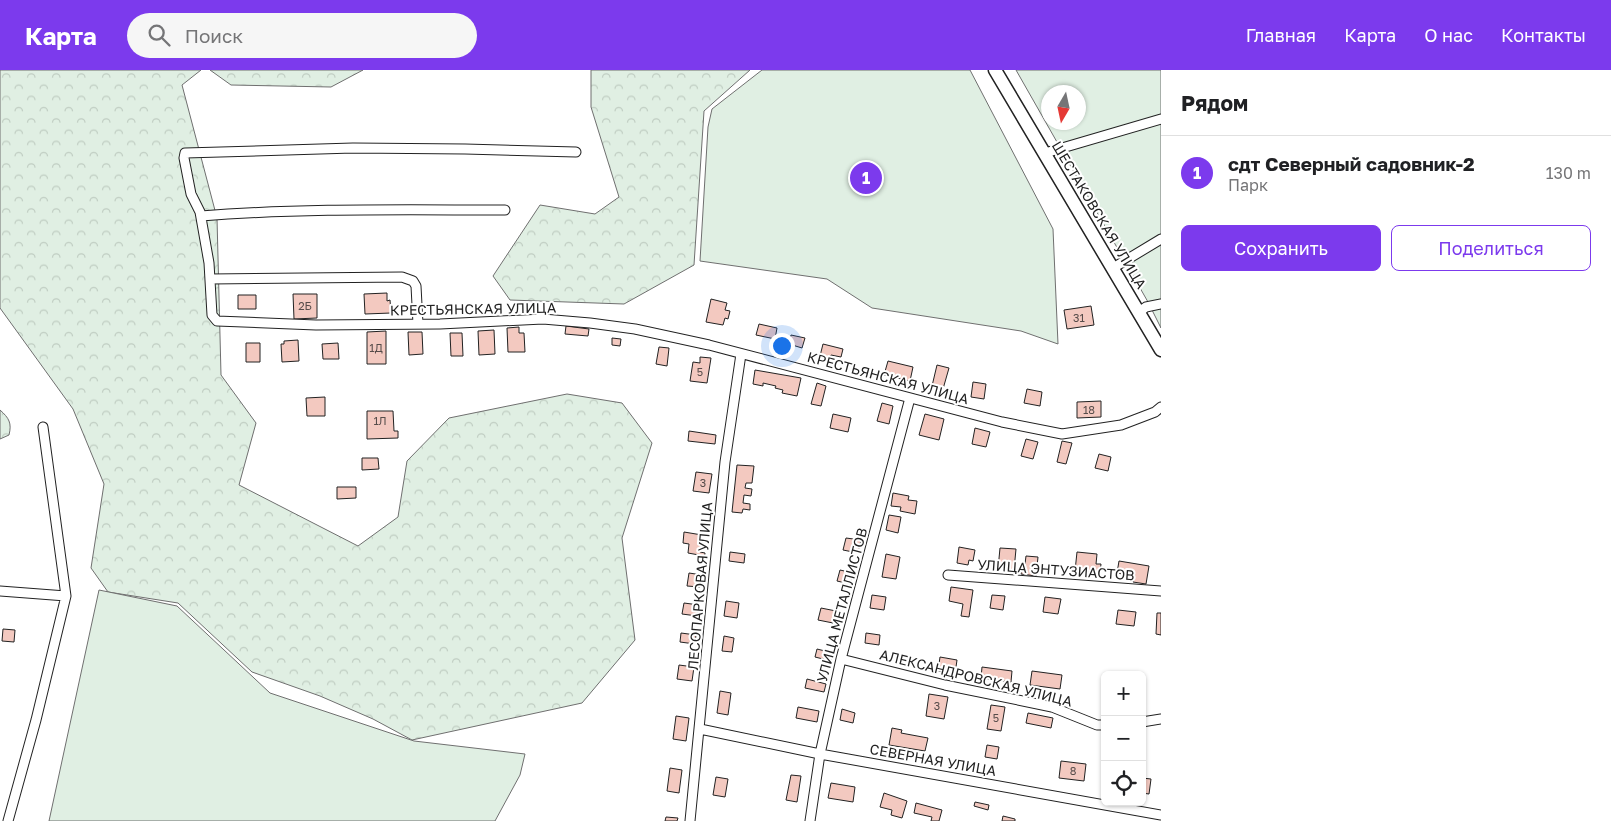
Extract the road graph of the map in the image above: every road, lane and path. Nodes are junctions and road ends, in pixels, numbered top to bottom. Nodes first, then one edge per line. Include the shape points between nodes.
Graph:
1 (995, 70) edge
2 (1161, 119) edge
3 (576, 152) dead end
4 (1045, 153) junction
5 (505, 210) dead end
6 (201, 216) junction
7 (1161, 239) edge
8 (1113, 268) junction
9 (210, 278) junction
10 (1161, 304) edge
11 (1139, 312) junction
12 (418, 324) junction
13 (1161, 350) edge
14 (740, 354) junction
15 (910, 398) junction
16 (1161, 407) edge
17 (43, 427) dead end
18 (948, 575) dead end
19 (0, 591) edge
20 (1161, 591) edge
21 (66, 596) junction
22 (841, 659) junction
23 (1161, 719) edge
24 (1146, 721) edge
25 (1101, 725) edge
26 (700, 729) junction
27 (820, 754) junction
28 (1161, 815) edge
29 (8, 821) edge
30 (690, 821) edge
31 (810, 821) edge

1 - 4 main road, ШЕСТАКОВСКАЯ УЛИЦА
2 - 4 street
3 - 6 street via 353,148 185,154 191,194
4 - 8 main road, ШЕСТАКОВСКАЯ УЛИЦА
5 - 6 street
6 - 9 street
7 - 8 street
8 - 11 main road, ШЕСТАКОВСКАЯ УЛИЦА
9 - 12 street, КРЕСТЬЯНСКАЯ УЛИЦА via 212,315 217,321 316,325
9 - 12 street via 402,277 413,281 416,286
10 - 11 street
11 - 13 main road, ШЕСТАКОВСКАЯ УЛИЦА
12 - 14 street, КРЕСТЬЯНСКАЯ УЛИЦА via 542,319 590,323 635,329
14 - 15 street, КРЕСТЬЯНСКАЯ УЛИЦА
14 - 26 street, ЛЕСОПАРКОВАЯ УЛИЦА via 725,462
15 - 16 street, КРЕСТЬЯНСКАЯ УЛИЦА via 1062,434 1121,425
15 - 22 street, УЛИЦА МЕТАЛЛИСТОВ
17 - 21 street
18 - 20 street, УЛИЦА ЭНТУЗИАСТОВ
19 - 21 street
21 - 29 street
22 - 25 street, АЛЕКСАНДРОВСКАЯ УЛИЦА via 1052,708
22 - 27 street, УЛИЦА МЕТАЛЛИСТОВ
23 - 24 street
26 - 27 street, СЕВЕРНАЯ УЛИЦА
26 - 30 street, ЛЕСОПАРКОВАЯ УЛИЦА
27 - 28 street, СЕВЕРНАЯ УЛИЦА
27 - 31 street, УЛИЦА МЕТАЛЛИСТОВ

